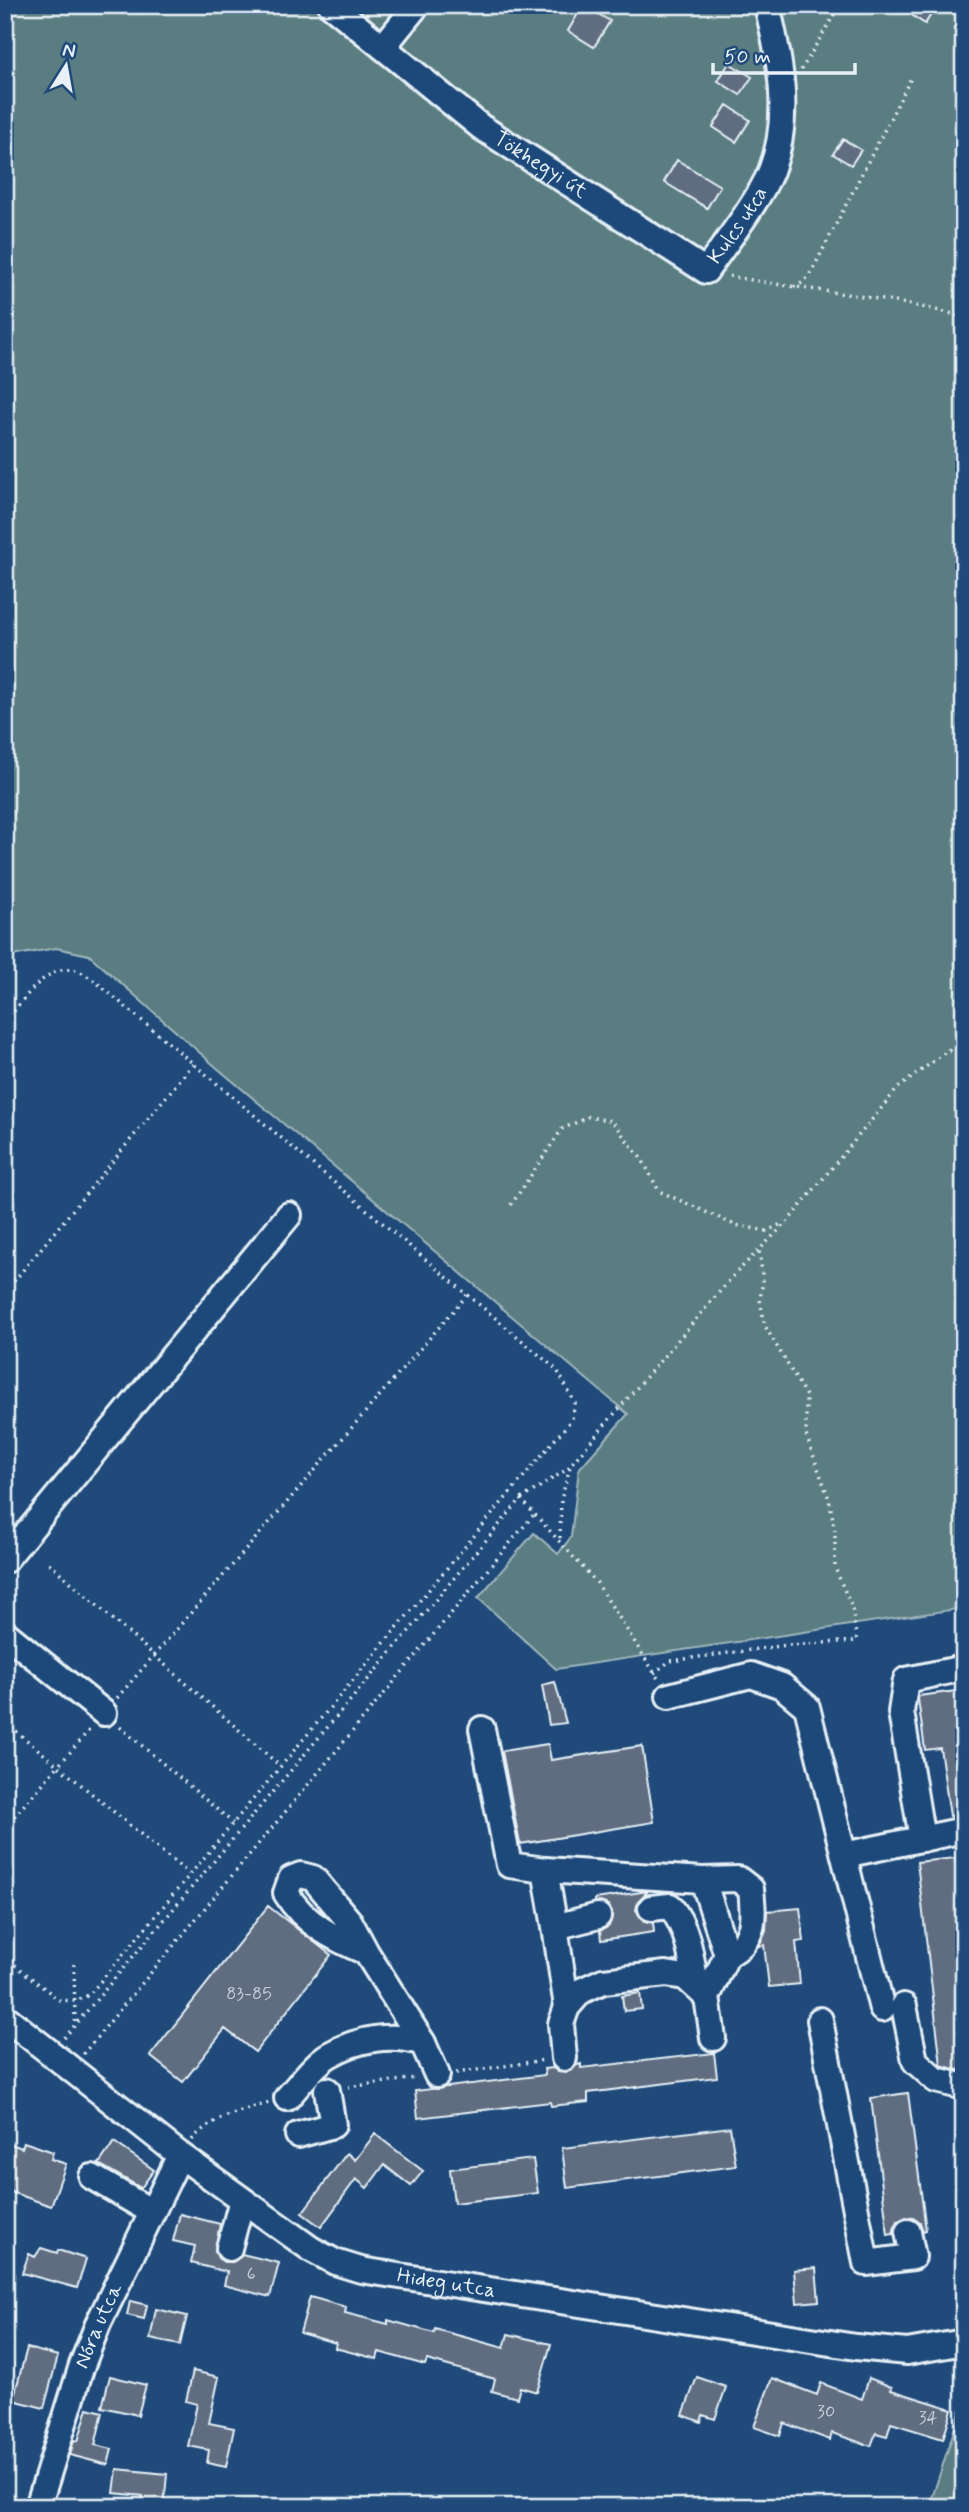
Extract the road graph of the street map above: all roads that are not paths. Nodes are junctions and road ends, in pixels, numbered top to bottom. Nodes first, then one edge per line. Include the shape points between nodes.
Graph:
1 (331, 5) edge
2 (417, 5) edge
3 (767, 5) edge
4 (383, 47) junction
5 (706, 271) joint
6 (289, 1215) dead end
7 (5, 1560) edge
8 (5, 1633) edge
9 (964, 1668) edge
10 (669, 1696) road end
11 (104, 1713) road end
12 (482, 1729) dead end
13 (964, 1830) edge
14 (922, 1839) junction
15 (844, 1855) junction
16 (545, 1870) junction
17 (703, 1880) junction
18 (651, 1908) dead end
19 (598, 1916) dead end
20 (555, 1927) junction
21 (366, 1952) dead end
22 (727, 1955) junction
23 (701, 1991) junction
24 (567, 2007) junction
25 (5, 2017) edge
26 (820, 2020) dead end
27 (713, 2038) dead end
28 (424, 2043) junction
29 (564, 2058) dead end
30 (437, 2075) dead end
31 (964, 2087) edge
32 (339, 2088) dead end
33 (287, 2098) road end
34 (298, 2135) dead end
35 (180, 2155) junction
36 (92, 2176) dead end
37 (242, 2200) junction
38 (152, 2212) junction
39 (908, 2232) dead end
40 (229, 2248) dead end
41 (964, 2343) edge
42 (38, 2507) edge

1 - 4 street, Tökhegyi út
2 - 4 street
3 - 5 street, Kulcs utca via 778,47 784,120 770,173
4 - 5 street, Tökhegyi út via 481,127
6 - 7 street
8 - 11 street
9 - 14 street via 906,1680 901,1712
10 - 15 street via 751,1675 782,1686 807,1707
12 - 16 street via 509,1865
13 - 14 street
14 - 15 street
15 - 31 street via 893,2008 915,2061 936,2080
16 - 17 street
16 - 20 street
17 - 22 street
17 - 22 street via 738,1879 751,1889 748,1937
18 - 23 street via 670,1906 680,1919
19 - 20 street
20 - 24 street
21 - 28 street
22 - 23 street
23 - 24 street via 685,1977 667,1974 603,1981 581,1991
23 - 27 street
24 - 29 street via 561,2024
25 - 35 street, Hideg utca
26 - 39 street via 866,2263 913,2257
28 - 30 street
28 - 33 street via 387,2036 356,2043 327,2056
32 - 34 street via 333,2125
35 - 37 street, Hideg utca
35 - 38 street, Nóra utca
36 - 38 street
37 - 40 street
37 - 41 street, Hideg utca via 312,2249 361,2270 856,2347 906,2351
38 - 42 street, Nóra utca via 82,2365

